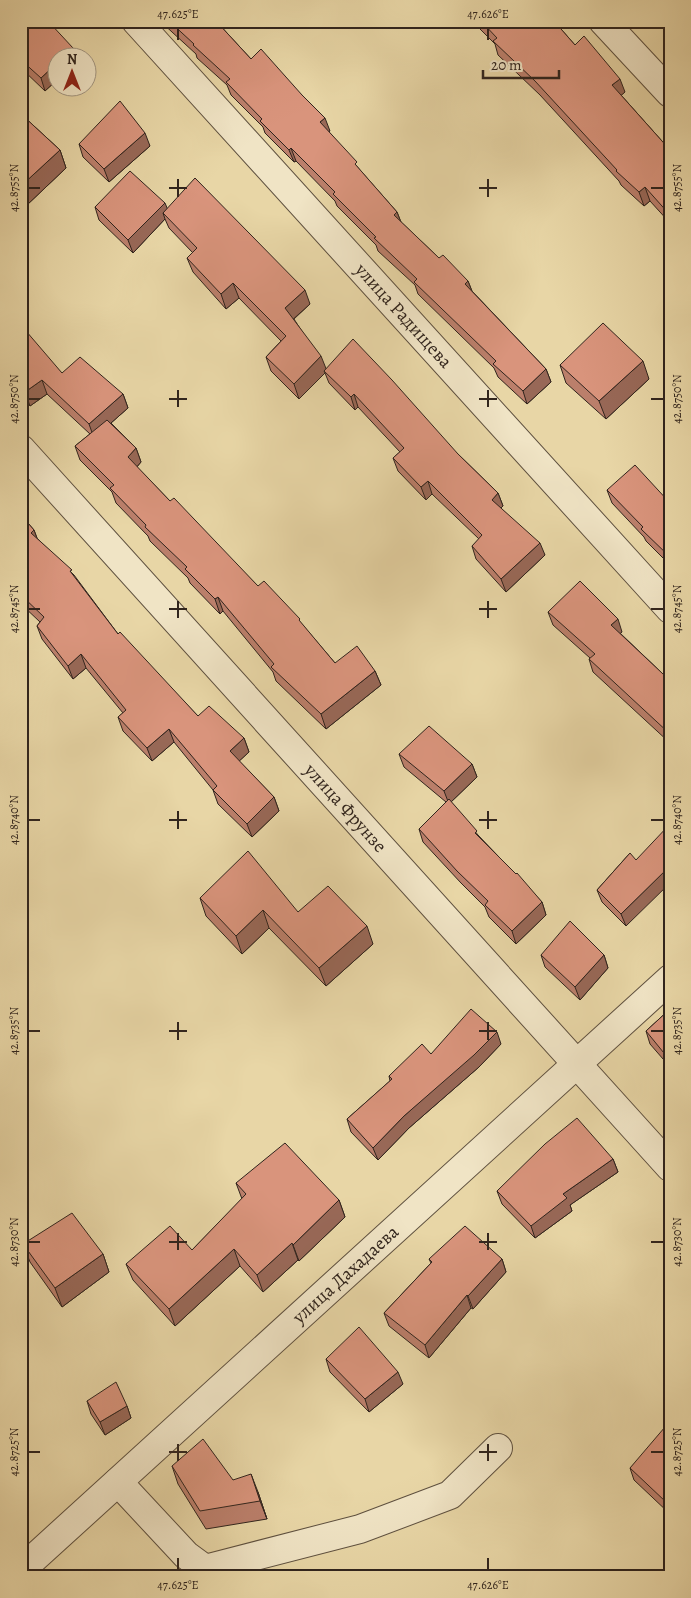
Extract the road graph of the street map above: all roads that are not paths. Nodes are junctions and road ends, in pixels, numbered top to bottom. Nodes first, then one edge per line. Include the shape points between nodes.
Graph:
1 (136, 21) edge
2 (603, 21) edge
3 (670, 93) edge
4 (21, 450) edge
5 (670, 609) edge
6 (670, 979) edge
7 (577, 1065) junction
8 (670, 1167) edge
9 (498, 1448) dead end
10 (118, 1482) junction
11 (21, 1570) edge
12 (210, 1573) edge

1 - 5 street, улица Радищева
2 - 3 street
4 - 7 street, улица Фрунзе
6 - 7 street, улица Дахадаева
7 - 8 street, улица Фрунзе
7 - 10 street, улица Дахадаева
9 - 12 street via 450,1495 360,1529
10 - 11 street, улица Дахадаева
10 - 12 street via 186,1555

